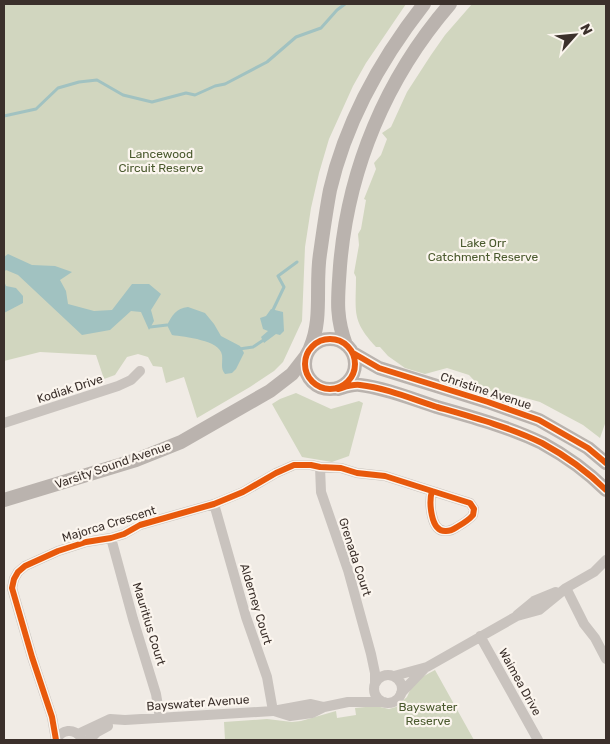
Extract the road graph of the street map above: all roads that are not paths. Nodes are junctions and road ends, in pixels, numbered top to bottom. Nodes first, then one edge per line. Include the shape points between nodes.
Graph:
1 (424, 4) edge
2 (450, 4) edge
3 (350, 349) junction
4 (308, 352) junction
5 (140, 371) dead end
6 (314, 384) junction
7 (338, 389) junction
8 (270, 390) junction
9 (4, 423) edge
10 (606, 463) edge
11 (320, 467) junction
12 (606, 490) edge
13 (432, 491) junction
14 (4, 500) edge
15 (214, 504) junction
16 (111, 538) junction
17 (606, 560) edge
18 (606, 569) edge
19 (594, 572) junction
20 (566, 588) junction
21 (480, 636) junction
22 (371, 654) junction
23 (606, 659) edge
24 (427, 667) junction
25 (393, 676) junction
26 (374, 687) junction
27 (401, 693) junction
28 (348, 702) junction
29 (384, 702) junction
30 (273, 711) junction
31 (52, 718) junction
32 (160, 718) junction
33 (125, 720) junction
34 (67, 731) junction
35 (80, 737) edge
36 (56, 740) edge
37 (89, 740) edge
38 (538, 740) edge

1 - 4 main road via 380,67 345,142 327,210 320,258 316,332
2 - 3 main road via 409,58 388,94 360,161 348,206 338,292 338,321
3 - 4 main road via 338,340 330,339 316,343
3 - 7 main road via 355,370 346,385
3 - 10 main road, Christine Avenue via 379,368 538,420 588,448
4 - 6 main road via 306,372
4 - 8 main road, Varsity Sound Avenue via 292,374
5 - 9 street, Kodiak Drive via 118,386
6 - 7 main road via 330,390
6 - 8 main road, Varsity Sound Avenue via 295,380
7 - 12 main road via 360,385 388,391 518,433 561,455
8 - 14 main road, Varsity Sound Avenue via 202,431 160,451
11 - 13 street, Majorca Crescent via 385,476
11 - 15 street, Majorca Crescent via 294,465
11 - 22 street, Grenada Court via 321,492 348,570
13 - 13 street, Majorca Crescent via 470,503 473,515 451,530 440,530 430,506
15 - 16 street, Majorca Crescent via 140,525
15 - 30 street, Alderney Court via 267,678
16 - 31 street, Majorca Crescent via 58,551 25,566 14,579 12,588
16 - 32 street, Mauritius Court
17 - 19 street, Bayswater Avenue
18 - 19 street, Bayswater Avenue
19 - 20 street, Bayswater Avenue
20 - 21 street, Bayswater Avenue via 534,601 517,616
20 - 23 street
21 - 24 street, Bayswater Avenue
21 - 38 street, Waimea Drive
22 - 25 street, Grenada Court via 381,668
22 - 26 street, Grenada Court
24 - 25 street, Bayswater Avenue
24 - 27 street, Bayswater Avenue
25 - 26 street, Bayswater Avenue via 383,676
25 - 27 street via 401,685
26 - 28 street, Bayswater Avenue
26 - 29 street via 377,697
27 - 29 street, Bayswater Avenue via 396,700
28 - 29 street, Bayswater Avenue
28 - 30 street, Bayswater Avenue
30 - 32 street, Bayswater Avenue
31 - 34 street
31 - 36 street, Majorca Crescent
32 - 33 street, Bayswater Avenue
33 - 35 street, Bayswater Avenue via 110,719
33 - 37 street, Bayswater Avenue via 104,727
34 - 35 street, Bayswater Avenue
34 - 36 street

